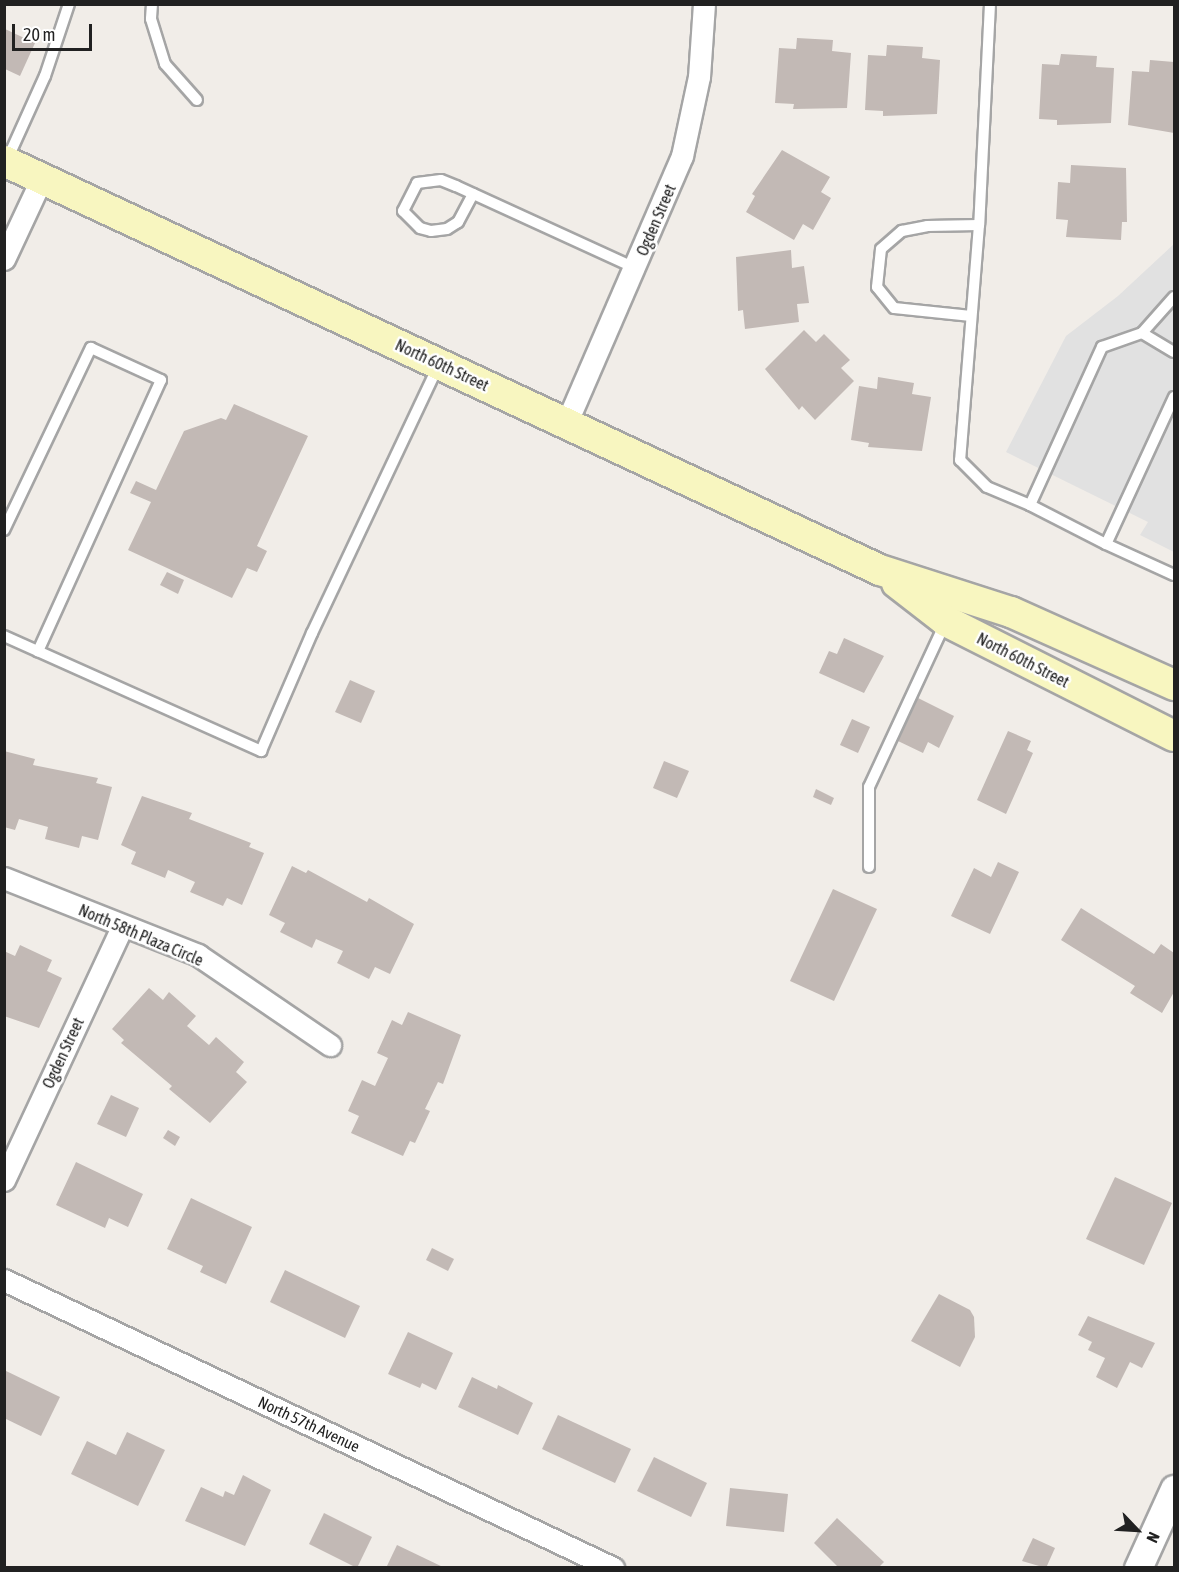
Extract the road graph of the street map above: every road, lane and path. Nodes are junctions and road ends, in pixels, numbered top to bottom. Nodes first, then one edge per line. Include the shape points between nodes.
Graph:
1 (69, 4) edge
2 (153, 4) edge
3 (704, 4) edge
4 (990, 4) edge
5 (198, 100) dead end
6 (5, 161) edge
7 (42, 178) junction
8 (473, 194) junction
9 (979, 225) junction
10 (4, 259) edge
11 (636, 268) junction
12 (1174, 297) edge
13 (970, 316) junction
14 (1142, 333) junction
15 (1174, 352) edge
16 (439, 364) junction
17 (1174, 397) edge
18 (566, 424) junction
19 (1030, 505) junction
20 (4, 530) edge
21 (1106, 544) junction
22 (880, 570) junction
23 (1174, 575) edge
24 (946, 621) junction
25 (4, 636) edge
26 (38, 651) junction
27 (1174, 685) edge
28 (1174, 736) edge
29 (869, 867) dead end
30 (4, 878) edge
31 (122, 927) junction
32 (330, 1045) dead end
33 (4, 1180) edge
34 (4, 1280) edge
35 (1174, 1489) edge
36 (613, 1568) edge
37 (1137, 1568) edge

1 - 6 lane via 45,75
2 - 5 lane via 151,19 165,64
3 - 11 street, Ogden Street via 692,121 682,156
4 - 9 lane
6 - 7 main road, North 60th Street
7 - 10 street
7 - 16 main road, North 60th Street
8 - 8 lane via 441,180 428,180 417,183 403,211 420,228 447,229 458,222
8 - 11 lane
9 - 13 lane
9 - 13 lane via 927,226 903,231 880,249 877,287 894,308
11 - 18 street, Ogden Street
12 - 14 lane
13 - 19 lane via 960,460 987,486
14 - 15 lane
14 - 19 lane via 1102,347
16 - 18 main road, North 60th Street
16 - 26 lane via 261,751
17 - 21 lane
18 - 22 main road, North 60th Street
19 - 21 lane
20 - 26 lane via 91,348 161,380
21 - 23 lane
22 - 24 main road, North 60th Street
22 - 27 main road, North 60th Street via 1011,612
24 - 28 main road, North 60th Street
24 - 29 lane via 868,787
25 - 26 lane
30 - 31 street, North 58th Plaza Circle
31 - 32 street, North 58th Plaza Circle via 198,955
31 - 33 street, Ogden Street
34 - 36 street, North 57th Avenue
35 - 37 street

